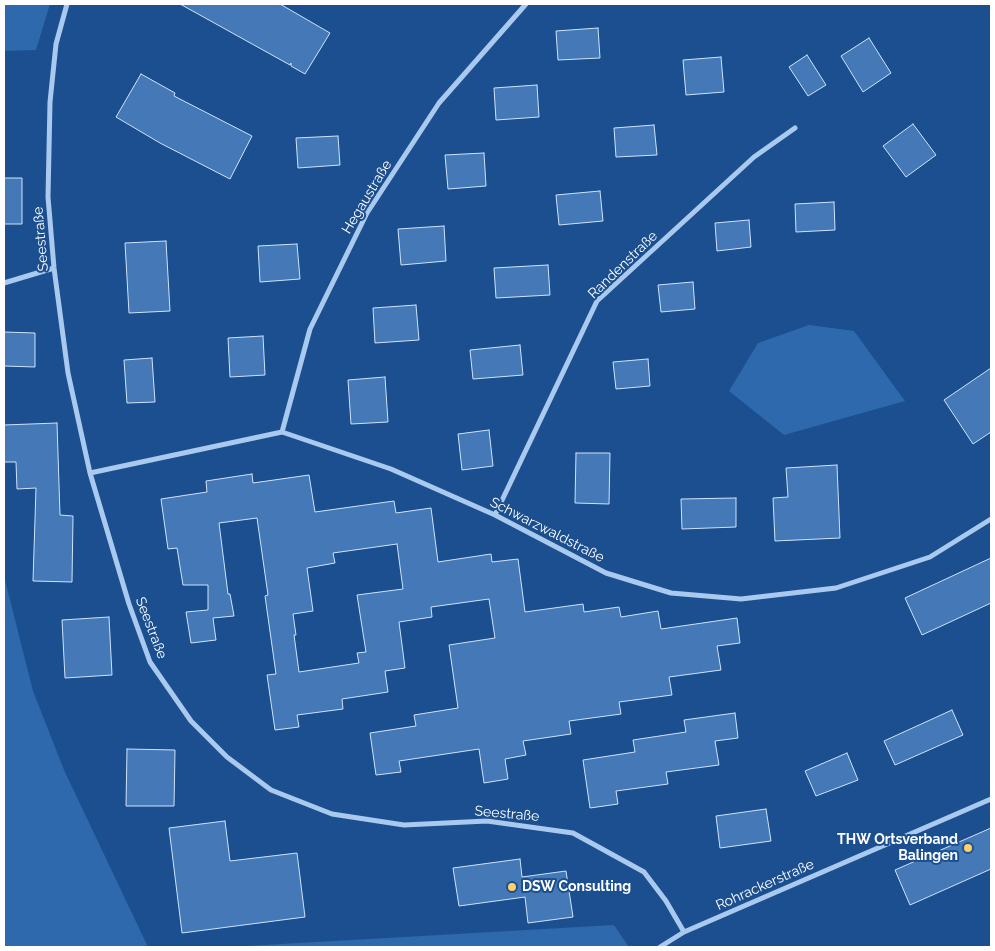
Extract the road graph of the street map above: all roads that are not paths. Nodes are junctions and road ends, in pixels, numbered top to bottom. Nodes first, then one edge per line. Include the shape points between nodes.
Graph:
1 (68, 4) edge
2 (526, 4) edge
3 (795, 128) dead end
4 (54, 268) junction
5 (4, 284) edge
6 (282, 432) junction
7 (90, 473) junction
8 (495, 515) junction
9 (991, 519) edge
10 (991, 799) edge
11 (684, 932) junction
12 (660, 947) edge

1 - 4 street, Seestraße via 56,44 50,102 48,197
2 - 6 street, Hegaustraße via 439,103 367,213 310,329
3 - 8 street, Randenstraße via 754,157 597,301
4 - 5 street
4 - 7 street, Seestraße via 68,372
6 - 7 street
6 - 8 street, Schwarzwaldstraße via 391,469
7 - 11 street, Seestraße via 150,662 191,721 227,757 271,790 332,814 404,825 488,821 573,833 644,872
8 - 9 street, Schwarzwaldstraße via 606,573 671,593 741,599 836,588 930,557
10 - 11 street, Rohrackerstraße
11 - 12 street, Rohrackerstraße

